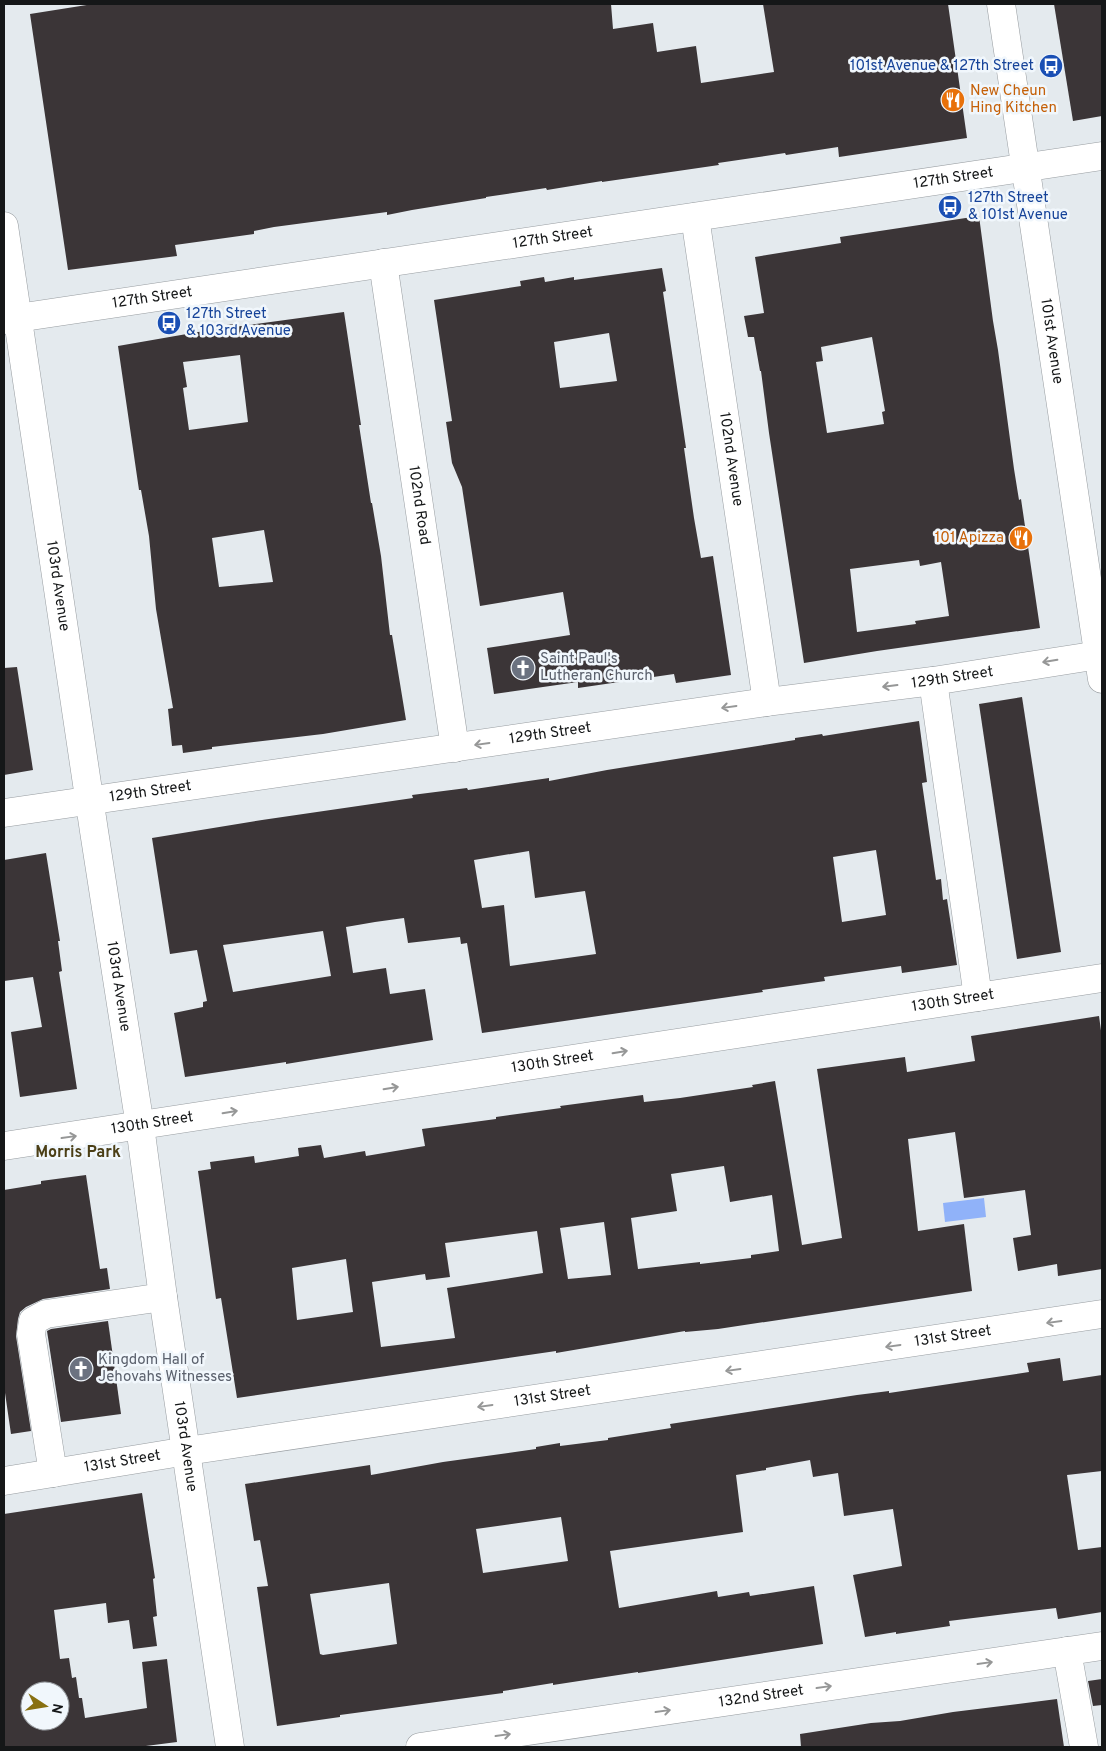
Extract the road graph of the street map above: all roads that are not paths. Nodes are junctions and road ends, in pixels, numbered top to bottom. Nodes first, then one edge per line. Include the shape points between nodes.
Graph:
1 (1001, 4) edge
2 (1102, 156) edge
3 (1026, 168) junction
4 (695, 217) junction
5 (4, 226) edge
6 (383, 263) junction
7 (11, 319) edge
8 (1091, 522) edge
9 (1100, 667) edge
10 (933, 681) junction
11 (767, 702) junction
12 (456, 748) junction
13 (89, 800) junction
14 (4, 814) edge
15 (1102, 978) edge
16 (978, 997) junction
17 (140, 1126) junction
18 (4, 1146) edge
19 (163, 1296) junction
20 (1102, 1314) edge
21 (186, 1451) junction
22 (53, 1473) junction
23 (4, 1480) edge
24 (1102, 1646) edge
25 (1067, 1651) junction
26 (230, 1747) edge
27 (420, 1747) edge
28 (1084, 1747) edge

1 - 3 street, 101st Avenue
2 - 3 street, 127th Street
3 - 4 street, 127th Street
3 - 8 street, 101st Avenue
4 - 6 street, 127th Street
4 - 11 street, 102nd Avenue
5 - 7 street, 103rd Avenue
6 - 7 street, 127th Street
6 - 12 street, 102nd Road
7 - 13 street, 103rd Avenue
8 - 9 street, 101st Avenue
9 -> 10 street, 129th Street
10 -> 11 street, 129th Street
10 - 16 street
11 -> 12 street, 129th Street
12 - 13 street, 129th Street
13 - 14 street, 129th Street
13 - 17 street, 103rd Avenue
15 - 16 street, 130th Street
17 -> 16 street, 130th Street
18 -> 17 street, 130th Street
17 - 19 street, 103rd Avenue
19 - 21 street, 103rd Avenue
19 - 22 street via 46,1314 33,1321 31,1334
20 -> 21 street, 131st Street
21 - 22 street, 131st Street
21 - 26 street, 103rd Avenue
22 - 23 street, 131st Street
24 - 25 street, 132nd Street
27 -> 25 street, 132nd Street
25 - 28 street

